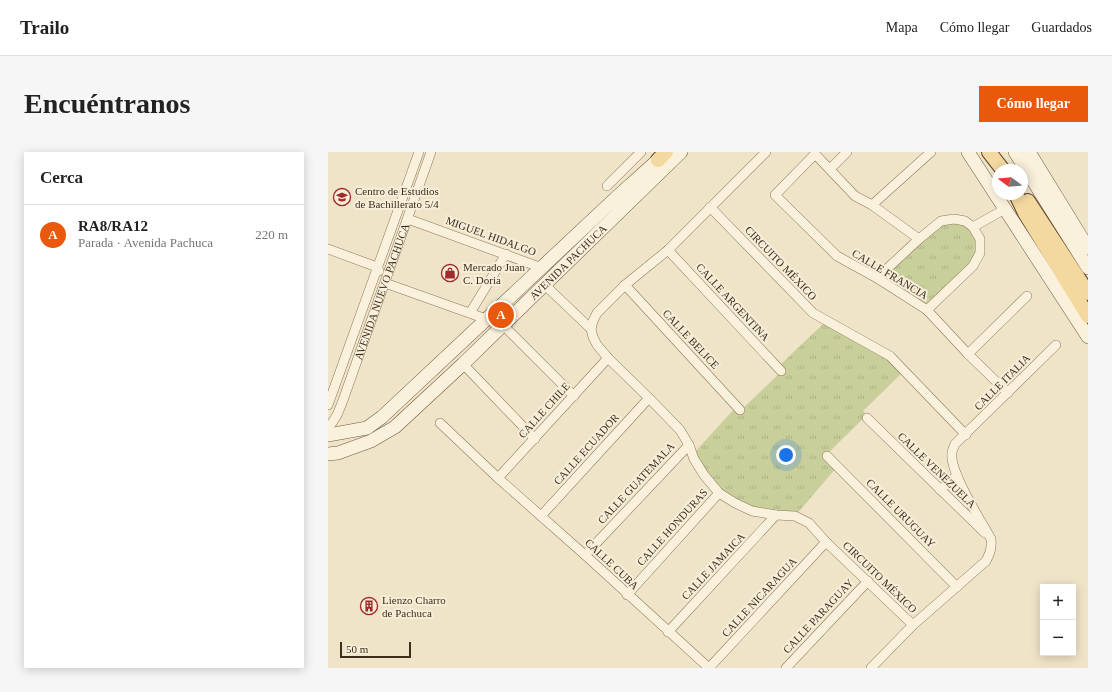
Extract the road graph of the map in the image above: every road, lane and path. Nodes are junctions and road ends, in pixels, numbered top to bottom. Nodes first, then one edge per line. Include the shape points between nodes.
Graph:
1 (419, 152) edge
2 (431, 152) edge
3 (641, 152) edge
4 (681, 152) edge
5 (766, 152) edge
6 (847, 152) edge
7 (931, 152) edge
8 (968, 152) edge
9 (989, 152) edge
10 (995, 152) edge
11 (1015, 152) edge
12 (1029, 152) edge
13 (660, 155) edge
14 (1000, 164) edge
15 (1001, 164) edge
16 (830, 169) junction
17 (606, 186) dead end
18 (1019, 200) edge
19 (1026, 200) edge
20 (872, 205) junction
21 (710, 207) junction
22 (1005, 209) junction
23 (408, 219) junction
24 (973, 227) junction
25 (920, 239) junction
26 (1088, 248) edge
27 (328, 249) edge
28 (668, 250) junction
29 (506, 254) junction
30 (377, 267) junction
31 (542, 268) junction
32 (1088, 268) edge
33 (877, 278) junction
34 (385, 282) junction
35 (625, 285) junction
36 (548, 288) dead end
37 (1088, 293) edge
38 (1027, 296) dead end
39 (927, 310) junction
40 (470, 313) junction
41 (1088, 316) edge
42 (487, 319) junction
43 (503, 325) junction
44 (591, 329) junction
45 (1088, 337) edge
46 (1056, 346) dead end
47 (968, 354) junction
48 (608, 358) junction
49 (463, 364) junction
50 (781, 371) dead end
51 (1008, 393) junction
52 (574, 396) junction
53 (649, 398) junction
54 (328, 405) edge
55 (740, 410) dead end
56 (868, 418) dead end
57 (440, 423) dead end
58 (328, 428) edge
59 (328, 434) edge
60 (966, 435) junction
61 (535, 439) junction
62 (328, 444) edge
63 (689, 445) junction
64 (333, 453) edge
65 (827, 456) dead end
66 (328, 462) edge
67 (957, 475) junction
68 (498, 478) junction
69 (940, 490) junction
70 (719, 493) junction
71 (776, 515) junction
72 (541, 516) junction
73 (991, 539) junction
74 (826, 542) junction
75 (585, 555) junction
76 (868, 581) junction
77 (957, 587) junction
78 (627, 595) junction
79 (913, 625) junction
80 (668, 632) junction
81 (709, 668) edge
82 (786, 668) edge
83 (871, 668) edge

1 - 30 street, AVENIDA NUEVO PACHUCA
2 - 23 street, AVENIDA NUEVO PACHUCA
3 - 17 street
4 - 43 main road, AVENIDA PACHUCA
5 - 21 street
6 - 16 street
7 - 20 street
8 - 22 main road
9 - 14 main road
10 - 15 main road
11 - 32 main road
12 - 26 main road
13 - 31 main road, AVENIDA PACHUCA
16 - 20 street via 855,196
16 - 33 street, CALLE FRANCIA via 815,154 775,195 837,256
18 - 41 main road
19 - 37 main road
20 - 25 street
21 - 28 street
21 - 60 street, CIRCUITO MÉXICO via 813,313 890,356
22 - 24 street
22 - 45 main road
23 - 29 street, MIGUEL HIDALGO
23 - 34 street, AVENIDA NUEVO PACHUCA
24 - 25 street via 965,221 941,221
24 - 39 street via 980,239 980,253 973,266
25 - 33 street
27 - 30 street
28 - 35 street
28 - 50 street, CALLE ARGENTINA
29 - 31 street, MIGUEL HIDALGO
29 - 40 street
30 - 34 street
30 - 54 street, AVENIDA NUEVO PACHUCA
31 - 42 main road, AVENIDA PACHUCA
33 - 39 street, CALLE FRANCIA
34 - 40 street
34 - 58 street, AVENIDA NUEVO PACHUCA via 342,403
35 - 44 street via 598,313
35 - 55 street, CALLE BELICE
36 - 44 street
38 - 47 street
39 - 47 street, CALLE FRANCIA
40 - 42 street
42 - 43 street
42 - 59 main road, AVENIDA PACHUCA via 367,428
43 - 49 main road, AVENIDA PACHUCA
43 - 52 street
44 - 48 street, CIRCUITO MÉXICO via 592,337
46 - 51 street, CALLE ITALIA
47 - 51 street, CALLE FRANCIA
48 - 52 street, CALLE CHILE
48 - 53 street, CIRCUITO MÉXICO
49 - 61 street
49 - 64 main road, AVENIDA PACHUCA via 395,427 371,442
51 - 60 street, CALLE ITALIA
52 - 61 street, CALLE CHILE
53 - 63 street, CIRCUITO MÉXICO via 680,430
53 - 72 street, CALLE ECUADOR
56 - 69 street, CALLE VENEZUELA
57 - 68 street, CALLE CUBA
60 - 67 street via 955,444 952,453
61 - 68 street, CALLE CHILE
62 - 64 main road
63 - 70 street, CIRCUITO MÉXICO via 704,475
63 - 75 street, CALLE GUATEMALA
64 - 66 main road
65 - 77 street, CALLE URUGUAY
67 - 69 street
67 - 73 street
68 - 72 street, CALLE CUBA
69 - 73 street, CALLE VENEZUELA
70 - 71 street, CIRCUITO MÉXICO via 752,511
70 - 78 street, CALLE HONDURAS
71 - 74 street, CIRCUITO MÉXICO via 795,516 809,523
71 - 80 street, CALLE JAMAICA
72 - 75 street, CALLE CUBA
73 - 77 street, CIRCUITO MÉXICO via 991,550 986,561
74 - 76 street, CIRCUITO MÉXICO
74 - 81 street, CALLE NICARAGUA
75 - 78 street, CALLE CUBA
76 - 79 street, CIRCUITO MÉXICO
76 - 82 street, CALLE PARAGUAY
77 - 79 street, CIRCUITO MÉXICO
78 - 80 street, CALLE CUBA
79 - 83 street
80 - 81 street, CALLE CUBA

